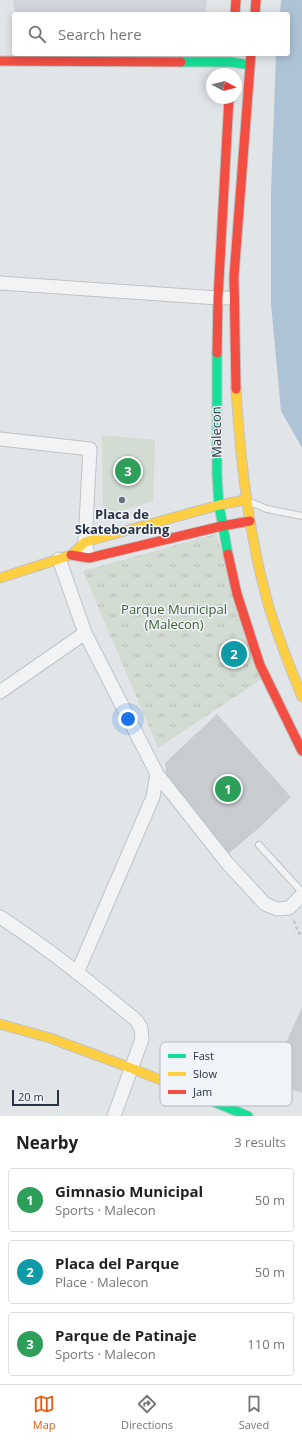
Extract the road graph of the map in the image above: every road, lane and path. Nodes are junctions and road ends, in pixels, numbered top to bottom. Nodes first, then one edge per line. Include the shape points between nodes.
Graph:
1 (236, 0) edge
2 (256, 0) edge
3 (235, 12) edge
4 (255, 12) edge
5 (251, 56) edge
6 (231, 58) edge
7 (0, 61) edge
8 (250, 65) junction
9 (230, 68) edge
10 (229, 104) edge
11 (0, 283) edge
12 (234, 297) junction
13 (218, 298) junction
14 (0, 439) edge
15 (246, 500) junction
16 (219, 505) junction
17 (258, 515) junction
18 (302, 516) edge
19 (222, 526) junction
20 (85, 542) junction
21 (65, 557) junction
22 (89, 558) junction
23 (0, 578) edge
24 (85, 633) junction
25 (0, 692) edge
26 (302, 697) edge
27 (302, 750) edge
28 (156, 774) junction
29 (259, 845) dead end
30 (302, 892) edge
31 (302, 895) edge
32 (0, 917) edge
33 (77, 973) junction
34 (0, 1024) edge
35 (132, 1068) junction
36 (160, 1080) edge
37 (224, 1106) edge
38 (114, 1116) edge
39 (248, 1116) edge

1 - 3 street
2 - 4 street
5 - 8 street, Malecon
6 - 7 street
6 - 8 street
6 - 9 street
8 - 12 street, Malecon
10 - 13 street, Malecon
11 - 13 street
12 - 13 street
12 - 15 street, Malecon via 237,401
13 - 16 street, Malecon via 216,408
14 - 20 street via 90,449
15 - 16 street
15 - 17 street, Malecon
15 - 17 lane
16 - 19 street, Malecon
16 - 20 street
17 - 18 lane
17 - 19 street
17 - 26 street, Malecon via 265,595
19 - 22 street
19 - 27 street, Malecon via 237,594 260,665
20 - 21 street
20 - 22 street
21 - 22 street
21 - 23 street
21 - 24 street
24 - 25 street
24 - 28 street
28 - 31 street via 228,864 265,904 277,909 289,908
28 - 33 street via 153,797
29 - 30 lane
32 - 33 street
33 - 35 street via 136,1020 141,1028 142,1039
34 - 35 street via 50,1038
35 - 36 street
35 - 38 street
37 - 39 street

